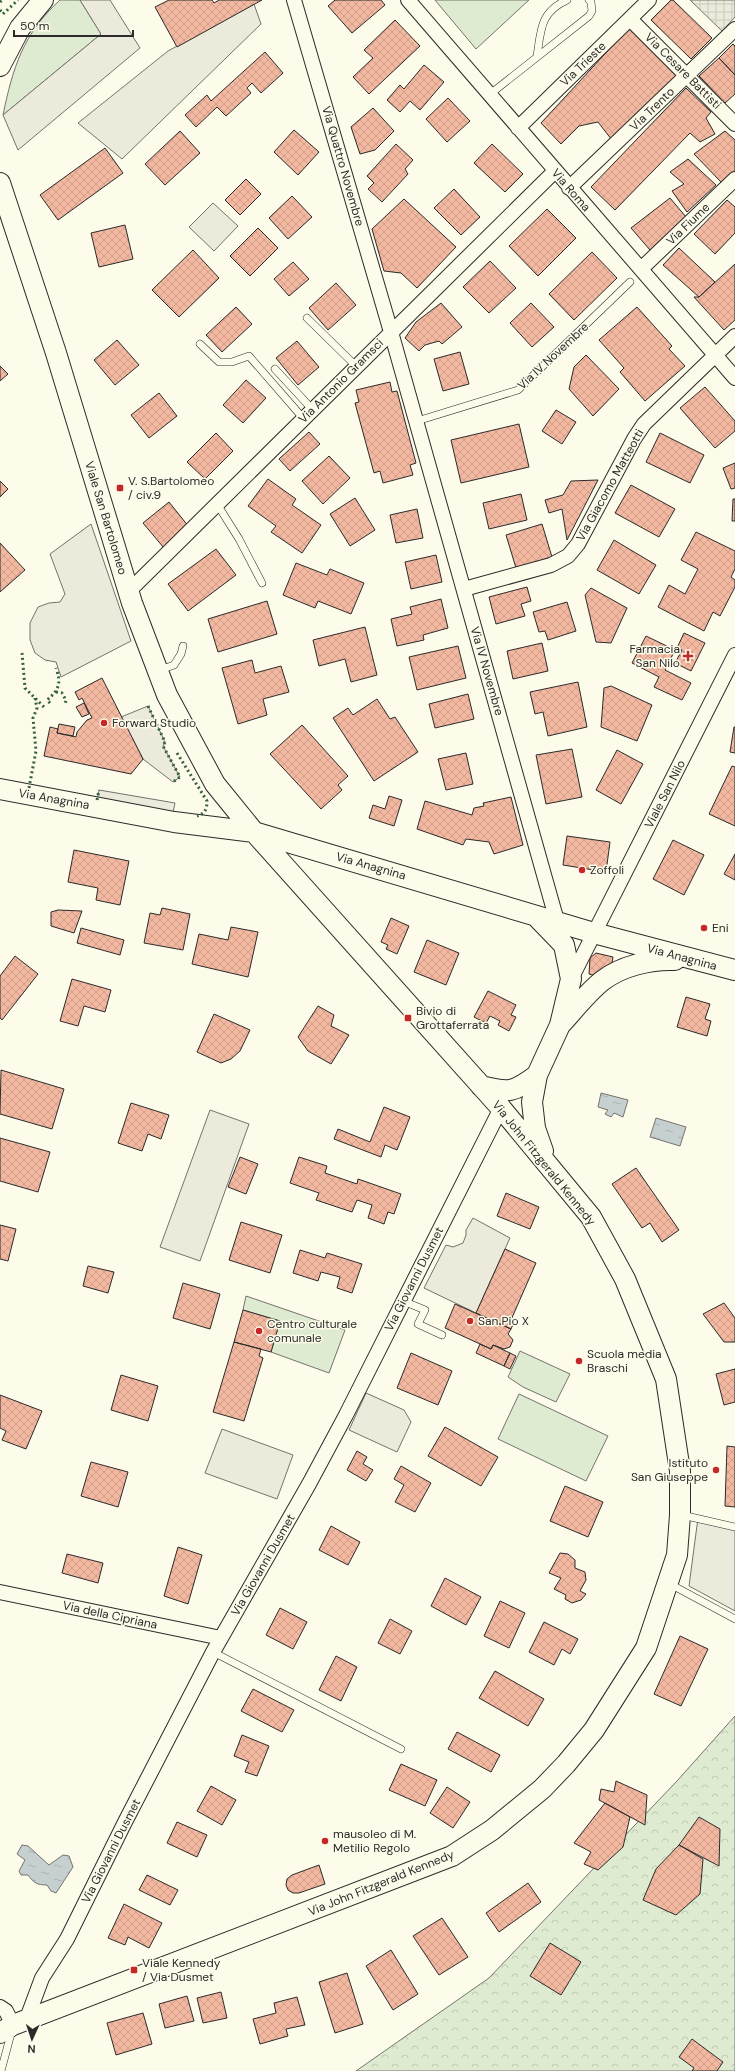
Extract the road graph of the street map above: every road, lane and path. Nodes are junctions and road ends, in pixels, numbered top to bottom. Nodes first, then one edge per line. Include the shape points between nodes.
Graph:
1 (43, 0) edge
2 (294, 0) edge
3 (408, 0) edge
4 (567, 0) edge
5 (589, 0) edge
6 (649, 0) edge
7 (559, 2) edge
8 (630, 19) junction
9 (735, 29) edge
10 (537, 56) junction
11 (1, 62) edge
12 (687, 75) junction
13 (489, 95) junction
14 (735, 124) edge
15 (518, 128) junction
16 (555, 172) junction
17 (735, 179) edge
18 (0, 183) edge
19 (569, 188) junction
20 (641, 270) junction
21 (630, 282) dead end
22 (307, 318) dead end
23 (392, 332) junction
24 (735, 336) edge
25 (200, 344) dead end
26 (716, 356) junction
27 (356, 366) junction
28 (274, 369) dead end
29 (735, 378) edge
30 (308, 414) junction
31 (416, 422) junction
32 (217, 504) junction
33 (262, 583) dead end
34 (464, 589) junction
35 (128, 592) junction
36 (183, 646) dead end
37 (735, 655) edge
38 (157, 670) junction
39 (0, 789) edge
40 (254, 832) junction
41 (315, 850) junction
42 (291, 873) junction
43 (534, 914) junction
44 (557, 921) junction
45 (594, 933) junction
46 (697, 962) junction
47 (735, 970) edge
48 (571, 979) junction
49 (560, 1025) junction
50 (536, 1075) junction
51 (481, 1086) junction
52 (501, 1108) junction
53 (549, 1166) junction
54 (403, 1301) junction
55 (442, 1335) dead end
56 (680, 1515) junction
57 (735, 1527) edge
58 (668, 1583) junction
59 (0, 1592) edge
60 (735, 1619) edge
61 (221, 1638) junction
62 (214, 1652) junction
63 (401, 1749) dead end
64 (0, 2007) edge
65 (13, 2027) edge
66 (1, 2071) edge

1 - 11 main road via 20,28
2 - 23 street, Via Quattro Novembre
3 - 13 street, Via Roma
4 - 7 lane
5 - 10 lane via 592,11 589,16
6 - 8 street, Via Trieste
7 - 10 lane via 544,18
8 - 12 street, Via Cesare Battisti
8 - 15 street, Via Trieste
9 - 12 street, Via Trento
10 - 13 lane
12 - 14 street, Via Cesare Battisti
12 - 19 street, Via Trento
13 - 15 street, Via Roma
15 - 16 street, Via Roma
16 - 19 street, Via Roma
16 - 23 street, Via Antonio Gramsci
17 - 20 street, Via Fiume
18 - 35 main road, Viale San Bartolomeo via 56,353
19 - 20 street, Via Roma
20 - 26 street, Via Roma
21 - 31 lane, Via IV Novembre via 518,390
22 - 27 lane
23 - 27 street, Via Antonio Gramsci
23 - 31 street, Via IV Novembre
24 - 26 street, Via Giacomo Matteotti
25 - 30 lane via 219,362 232,362 249,356
26 - 29 street, Via Roma
26 - 34 street, Via Giacomo Matteotti via 658,409 640,430 578,544 568,556 551,565
27 - 30 street, Via Antonio Gramsci
28 - 30 lane
30 - 32 street, Via Antonio Gramsci
31 - 34 street, Via IV Novembre
32 - 33 lane
32 - 35 street, Via Antonio Gramsci
34 - 44 street, Via IV Novembre
35 - 38 main road, Viale San Bartolomeo
36 - 38 lane via 174,665
37 - 45 street, Viale San Nilo
38 - 40 main road, Viale San Bartolomeo via 167,695 215,784
39 - 40 main road, Via Anagnina via 174,822
40 - 41 main road, Via Anagnina
40 - 42 main road, Viale San Bartolomeo
41 - 42 main road via 295,856
41 - 43 main road, Via Anagnina
42 - 51 main road, Via John Fitzgerald Kennedy
43 - 44 main road, Via Anagnina
43 - 48 main road via 564,945
44 - 45 main road, Via Anagnina
45 - 46 main road, Via Anagnina
45 - 48 street, Viale San Nilo
46 - 47 main road, Via Anagnina
46 - 49 main road via 664,960 634,965 602,981
48 - 49 main road
49 - 50 main road
50 - 51 main road via 519,1089 501,1091
50 - 53 main road via 532,1102 534,1128
51 - 52 main road, Via John Fitzgerald Kennedy
52 - 53 main road, Via John Fitzgerald Kennedy
52 - 54 street, Via Giovanni Dusmet
53 - 56 main road, Via John Fitzgerald Kennedy via 595,1224 625,1279 666,1379 680,1471
54 - 55 lane via 425,1310 418,1324
54 - 61 street, Via Giovanni Dusmet via 309,1484
56 - 57 lane
56 - 58 main road, Via John Fitzgerald Kennedy via 677,1555
58 - 60 lane
58 - 65 main road, Via John Fitzgerald Kennedy via 646,1648 594,1730 542,1789 492,1830 452,1856
59 - 61 street, Via della Cipriana
61 - 62 street, Via Giovanni Dusmet
62 - 63 lane
62 - 65 street, Via Giovanni Dusmet via 67,1939
64 - 65 street via 6,2011
65 - 66 lane

